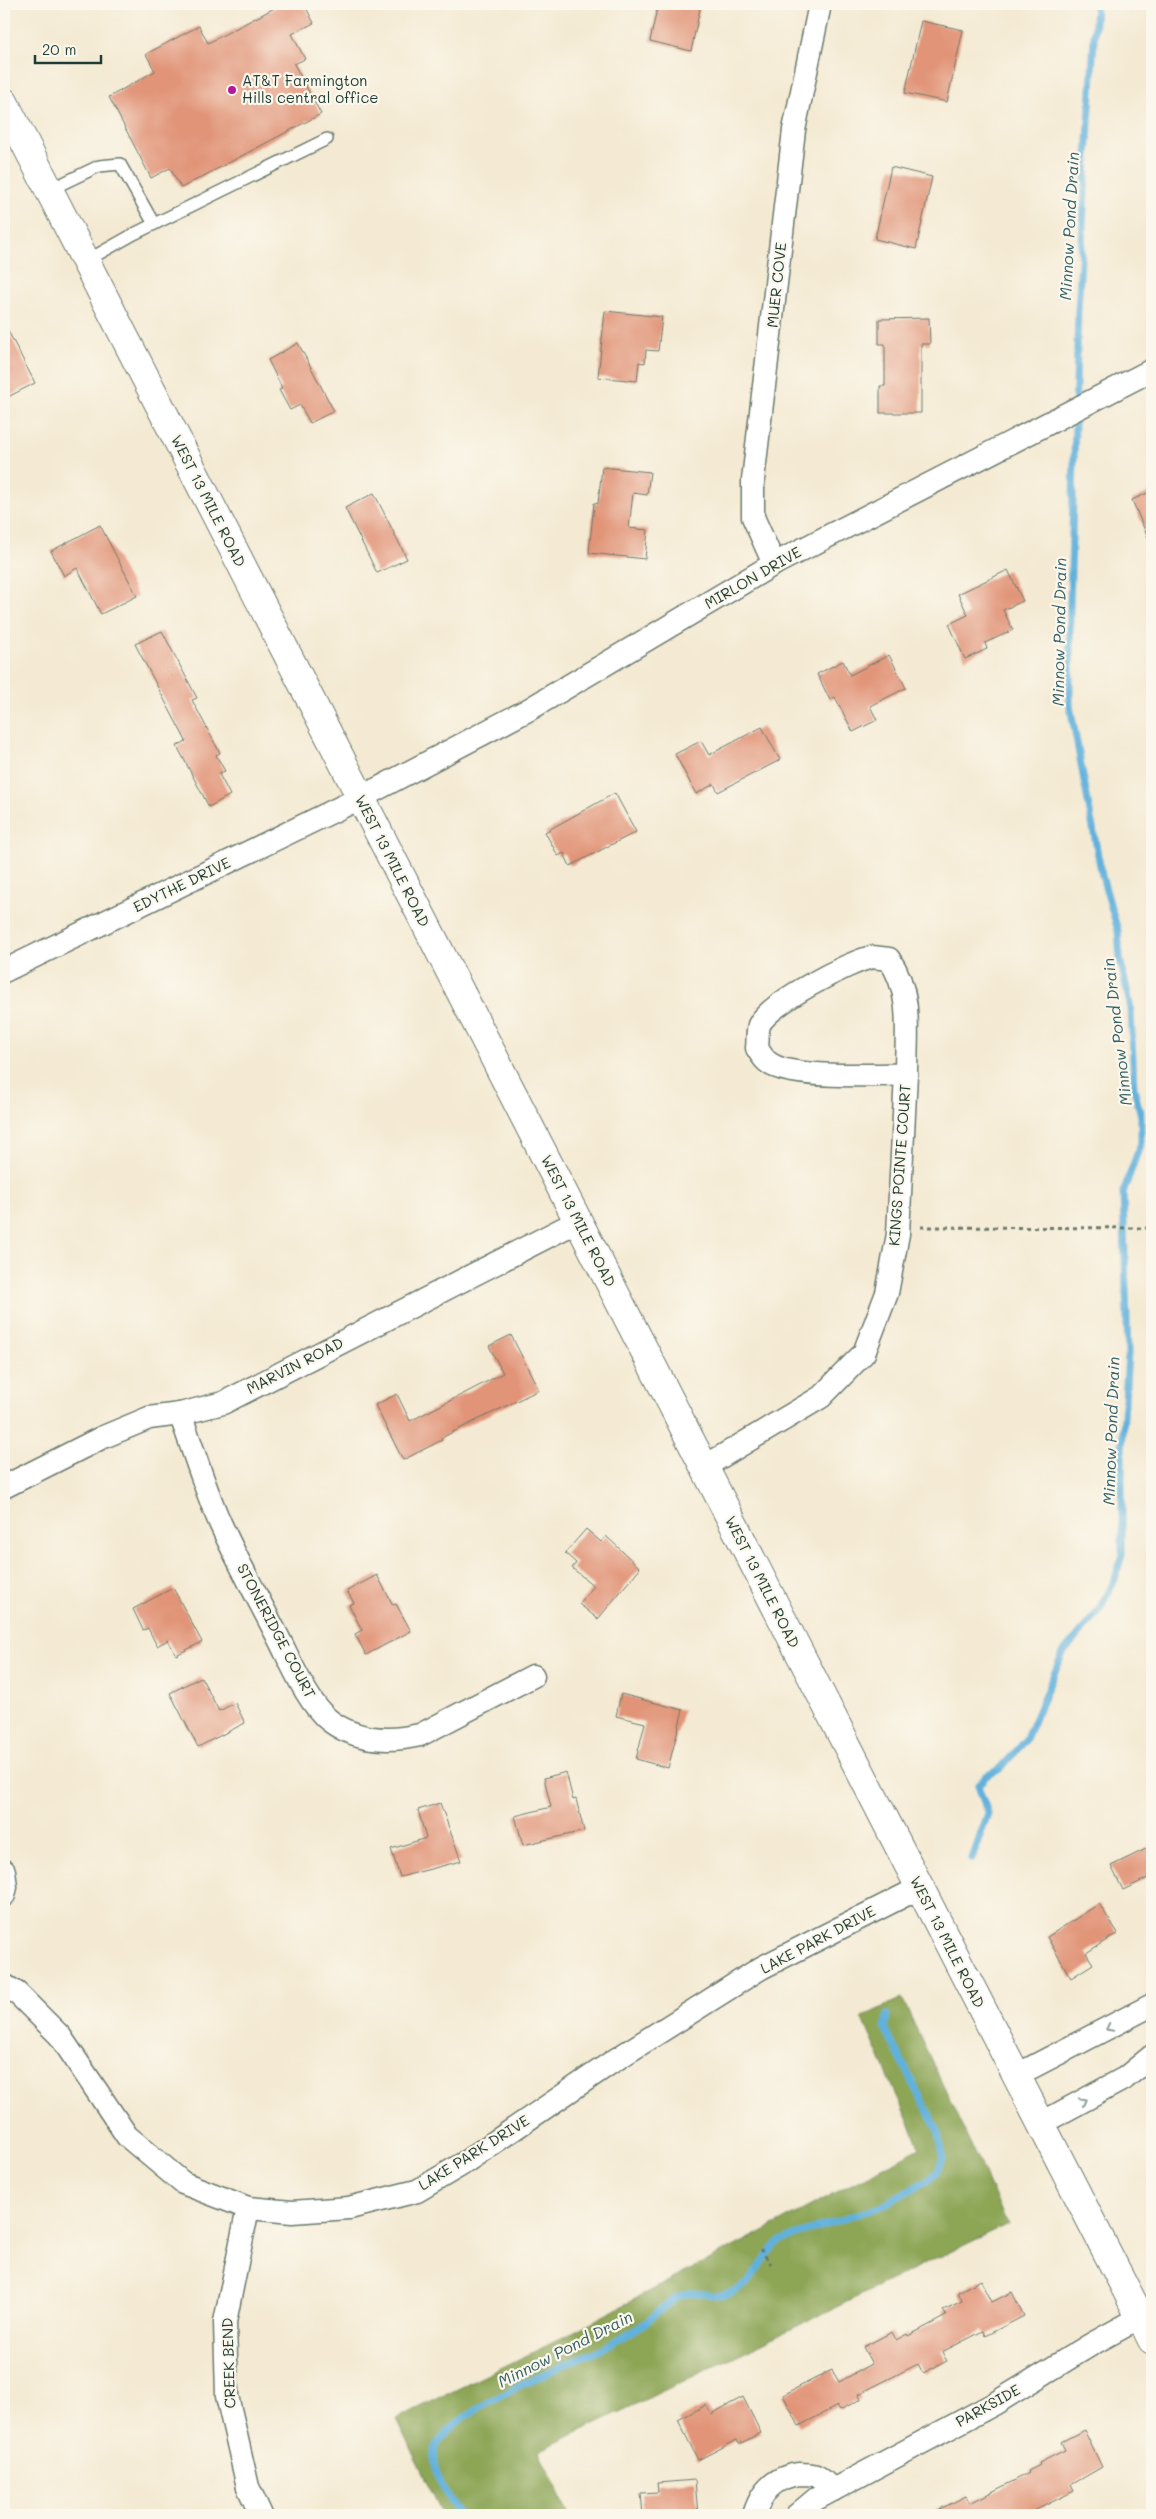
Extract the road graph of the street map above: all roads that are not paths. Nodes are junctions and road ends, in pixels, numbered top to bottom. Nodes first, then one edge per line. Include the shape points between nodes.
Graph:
1 (820, 4) edge
2 (4, 102) edge
3 (327, 138) dead end
4 (49, 190) junction
5 (154, 224) junction
6 (86, 261) junction
7 (1152, 370) edge
8 (774, 564) junction
9 (360, 798) junction
10 (4, 971) edge
11 (906, 1074) junction
12 (578, 1222) junction
13 (180, 1414) junction
14 (704, 1467) junction
15 (4, 1487) edge
16 (533, 1676) dead end
17 (4, 1871) edge
18 (919, 1888) junction
19 (4, 1895) edge
20 (4, 1985) edge
21 (1152, 2005) edge
22 (1152, 2056) edge
23 (1015, 2076) junction
24 (1040, 2124) junction
25 (248, 2208) junction
26 (1148, 2323) edge
27 (833, 2490) junction
28 (261, 2515) edge
29 (754, 2515) edge
30 (797, 2515) edge

1 - 8 street, MUER COVE via 794,130 753,480 753,517
2 - 4 street, WEST 13 MILE ROAD
3 - 5 lane
4 - 5 lane via 100,166 120,164
4 - 6 street, WEST 13 MILE ROAD
5 - 6 lane
6 - 9 street, WEST 13 MILE ROAD
7 - 8 street, MIRLON DRIVE
8 - 9 street, MIRLON DRIVE via 528,710
9 - 10 street, EDYTHE DRIVE
9 - 12 street, WEST 13 MILE ROAD
11 - 11 street, KINGS POINTE COURT via 904,989 899,973 889,959 872,957 858,960 784,1002 759,1025 757,1048 769,1063 788,1071
11 - 14 street, KINGS POINTE COURT via 898,1226 887,1293 864,1353 822,1397
12 - 13 street, MARVIN ROAD via 223,1403
12 - 14 street, WEST 13 MILE ROAD
13 - 15 street, MARVIN ROAD via 149,1418 109,1434
13 - 16 street, STONERIDGE COURT via 220,1524 293,1666 320,1712 329,1720 349,1732 371,1739 401,1739 432,1729
14 - 18 street, WEST 13 MILE ROAD
17 - 19 street
18 - 23 street, WEST 13 MILE ROAD
18 - 25 street, LAKE PARK DRIVE via 761,1968 418,2191 349,2208 292,2212
20 - 25 street, LAKE PARK DRIVE via 17,1993 60,2036 127,2136 183,2183
21 -> 23 street
24 -> 22 street via 1125,2078
23 - 24 street, WEST 13 MILE ROAD
24 - 26 street, WEST 13 MILE ROAD
25 - 28 street, CREEK BEND via 225,2322 227,2396 248,2487
26 - 27 street, PARKSIDE
27 - 29 street via 817,2476 784,2477 770,2484
27 - 30 street, PARKSIDE

